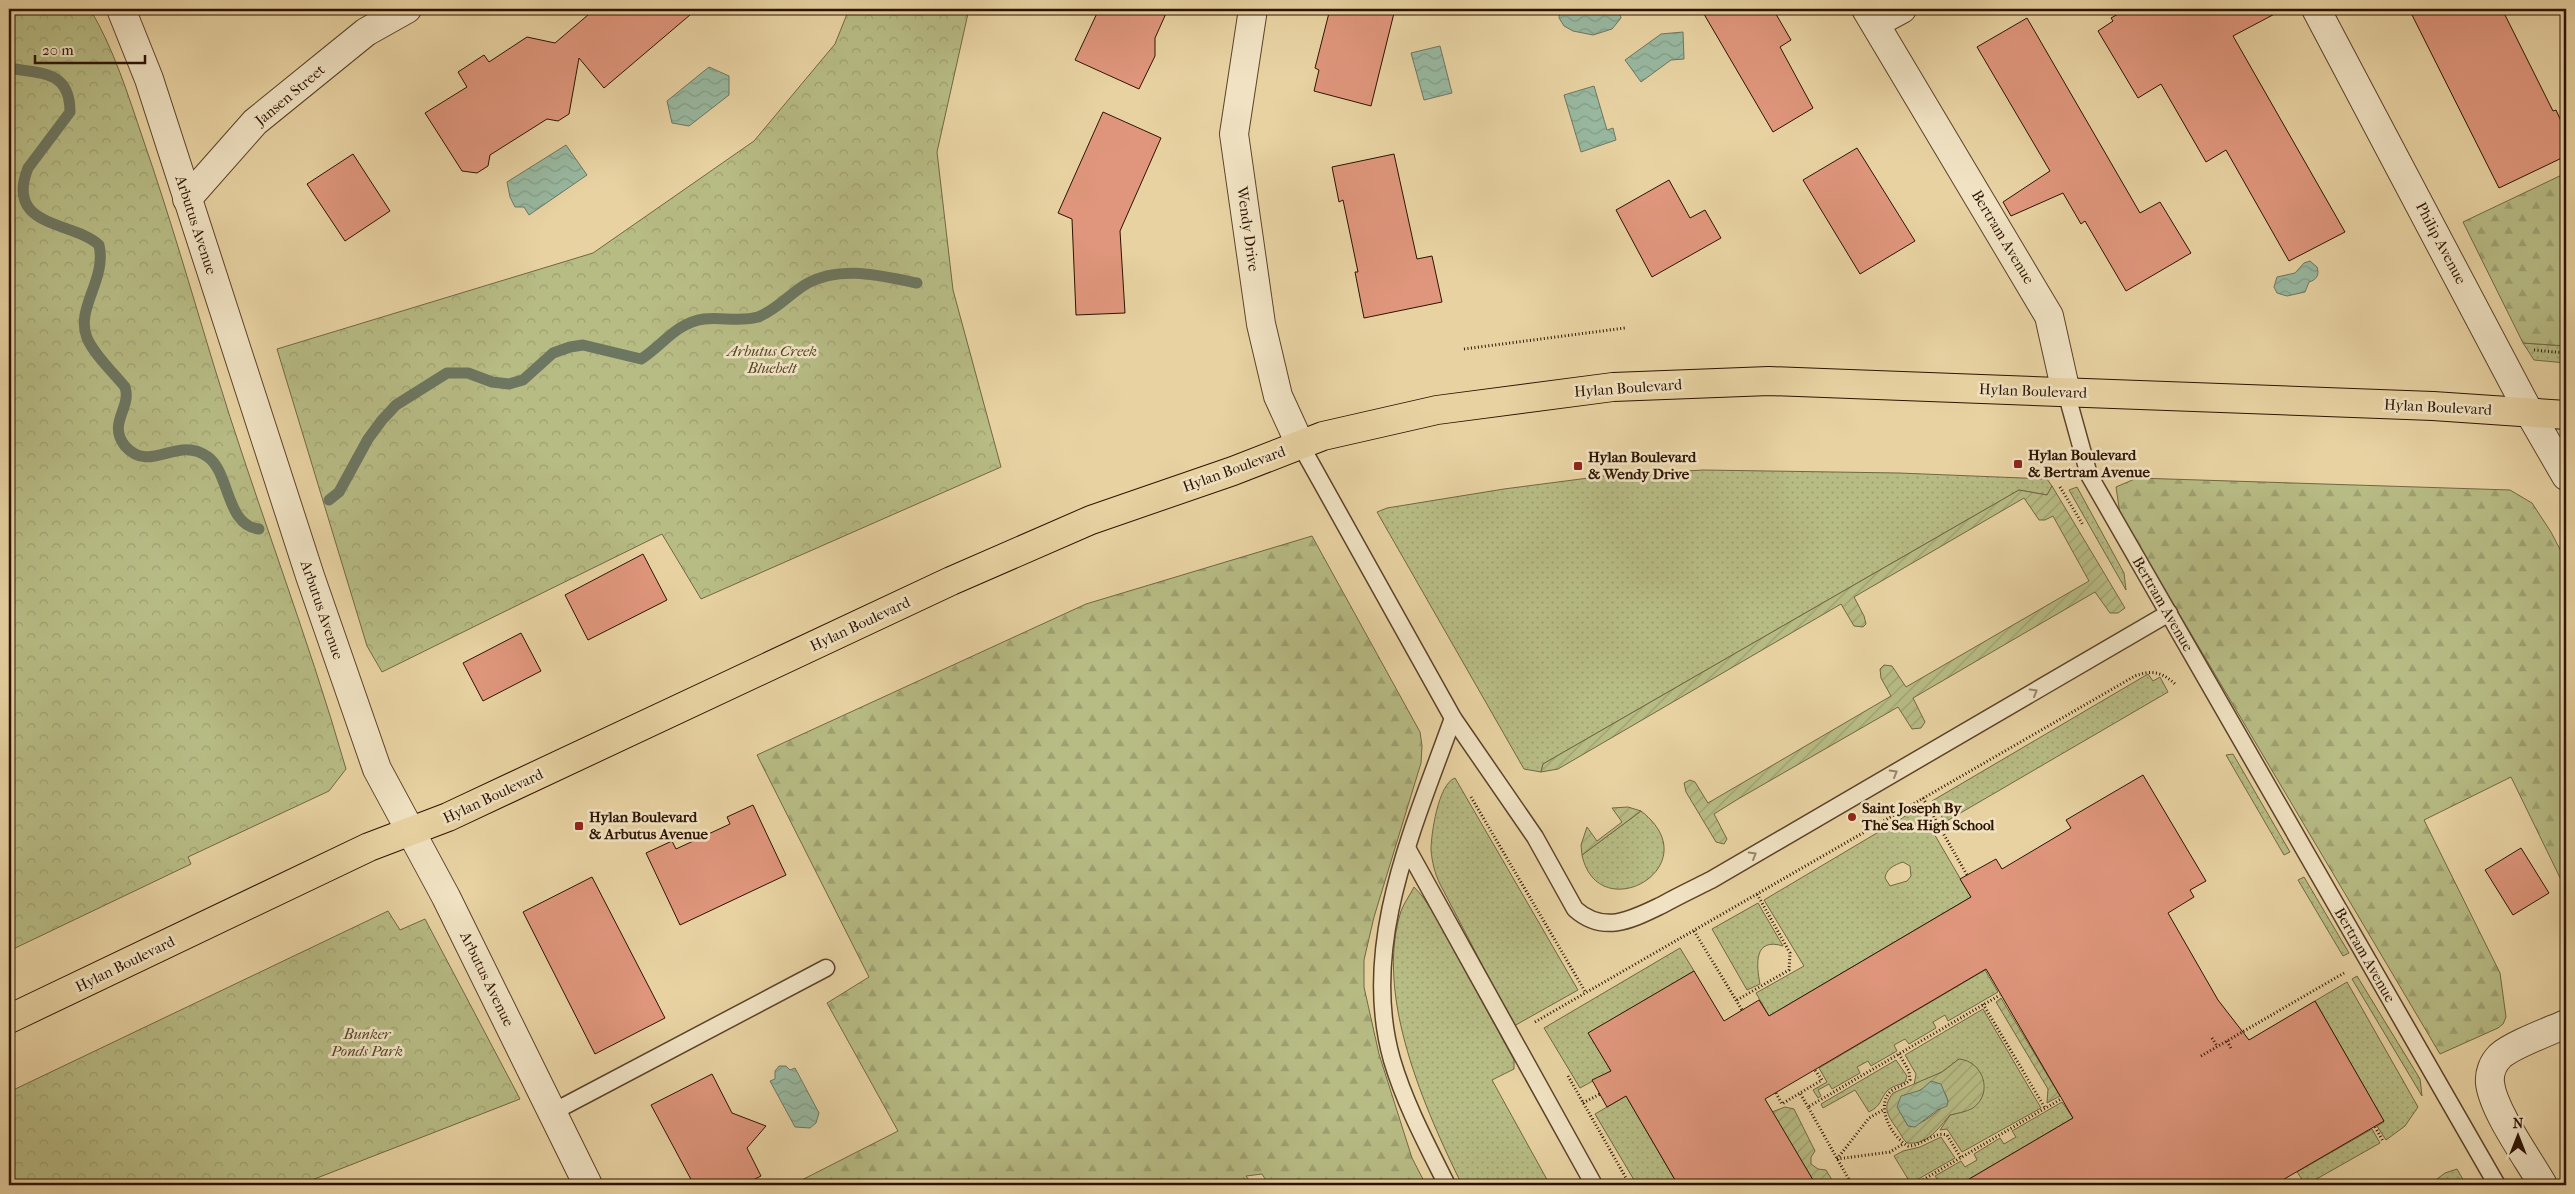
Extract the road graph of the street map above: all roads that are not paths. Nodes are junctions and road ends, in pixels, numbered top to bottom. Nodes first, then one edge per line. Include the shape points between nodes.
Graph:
1 (121, 9) edge
2 (407, 9) edge
3 (1253, 9) edge
4 (1902, 9) edge
5 (2316, 9) edge
6 (1871, 16) edge
7 (187, 199) junction
8 (2066, 392) junction
9 (2529, 412) junction
10 (2566, 415) edge
11 (1300, 444) junction
12 (2566, 476) edge
13 (2169, 613) junction
14 (1453, 718) junction
15 (412, 831) junction
16 (1407, 848) junction
17 (826, 968) dead end
18 (9, 1019) edge
19 (2566, 1024) edge
20 (553, 1112) junction
21 (588, 1185) edge
22 (1447, 1185) edge
23 (1594, 1185) edge
24 (2497, 1185) edge
25 (2543, 1185) edge

1 - 7 street, Arbutus Avenue via 149,79
2 - 7 street, Jansen Street via 366,32 255,122
3 - 11 street, Wendy Drive via 1234,134 1265,341 1278,396
4 - 6 street
5 - 9 street, Philip Avenue
6 - 8 street, Bertram Avenue via 2049,316
7 - 15 street, Arbutus Avenue via 310,576 374,760
8 - 9 main road, Hylan Boulevard
8 - 11 main road, Hylan Boulevard via 1769,381 1654,384 1437,410 1352,428
8 - 13 lane, Bertram Avenue via 2089,474
9 - 10 main road, Hylan Boulevard
9 - 12 street, Philip Avenue
11 - 14 lane
11 - 15 main road, Hylan Boulevard via 1091,520 951,580 458,813
14 -> 13 lane via 1535,837 1575,909 1591,920 1612,924 1633,920 1711,880
13 - 24 lane, Bertram Avenue
14 - 16 lane
15 - 18 main road, Hylan Boulevard via 368,847
15 - 20 street, Arbutus Avenue
16 - 22 lane via 1386,927 1381,995 1392,1059 1414,1118
16 - 23 lane
17 - 20 lane
19 - 25 street via 2502,1054 2493,1064 2490,1074 2496,1105
20 - 21 street, Arbutus Avenue

